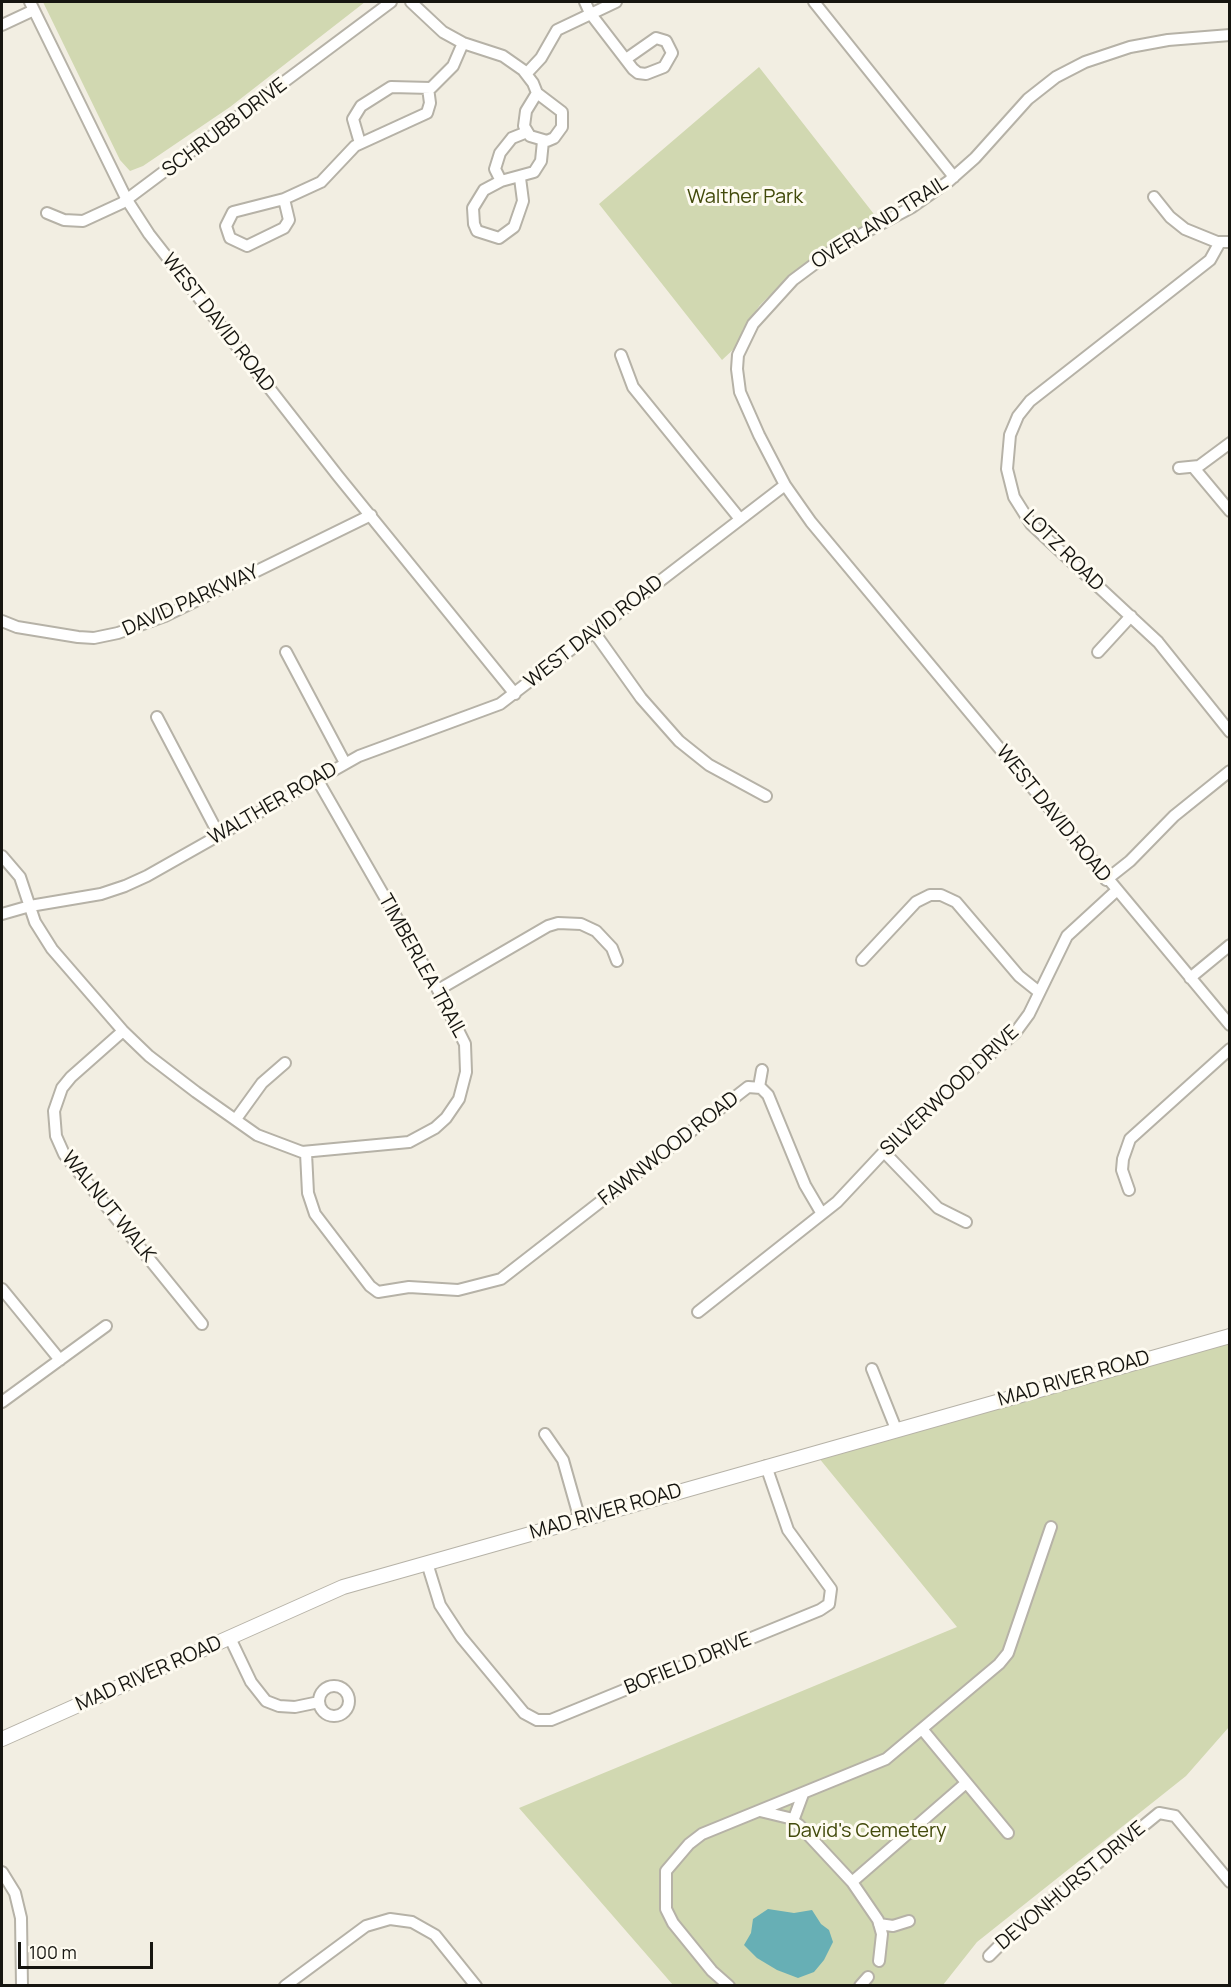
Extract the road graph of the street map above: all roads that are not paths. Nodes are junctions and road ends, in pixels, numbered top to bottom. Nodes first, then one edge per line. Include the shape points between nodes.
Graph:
1 (391, 2) edge
2 (411, 2) edge
3 (585, 2) edge
4 (616, 2) edge
5 (814, 2) edge
6 (32, 6) edge
7 (590, 13) junction
8 (2, 25) edge
9 (1230, 35) edge
10 (463, 43) junction
11 (626, 59) dead end
12 (527, 74) junction
13 (428, 88) junction
14 (537, 93) junction
15 (527, 132) junction
16 (543, 141) junction
17 (360, 143) junction
18 (954, 177) junction
19 (520, 178) junction
20 (501, 181) junction
21 (1155, 197) dead end
22 (284, 199) junction
23 (127, 200) junction
24 (47, 213) dead end
25 (1225, 242) edge
26 (621, 355) dead end
27 (1230, 444) edge
28 (1179, 468) dead end
29 (1194, 468) junction
30 (786, 484) junction
31 (1230, 511) edge
32 (371, 515) junction
33 (740, 519) junction
34 (1131, 616) junction
35 (2, 621) edge
36 (594, 632) junction
37 (286, 652) dead end
38 (1098, 652) dead end
39 (515, 694) junction
40 (157, 717) dead end
41 (1230, 732) edge
42 (345, 763) junction
43 (1230, 771) edge
44 (317, 779) junction
45 (766, 796) dead end
46 (219, 835) junction
47 (2, 856) edge
48 (1107, 880) junction
49 (1116, 891) junction
50 (30, 906) junction
51 (2, 914) edge
52 (1230, 945) edge
53 (862, 960) dead end
54 (617, 961) dead end
55 (1190, 978) junction
56 (438, 990) junction
57 (1039, 992) junction
58 (1230, 1025) edge
59 (123, 1031) junction
60 (1230, 1049) edge
61 (285, 1063) dead end
62 (762, 1070) dead end
63 (759, 1087) junction
64 (236, 1119) junction
65 (884, 1152) junction
66 (306, 1153) junction
67 (1129, 1190) dead end
68 (822, 1214) junction
69 (966, 1222) dead end
70 (2, 1288) edge
71 (698, 1312) dead end
72 (202, 1324) dead end
73 (106, 1326) dead end
74 (1230, 1336) edge
75 (60, 1360) junction
76 (872, 1369) dead end
77 (2, 1402) edge
78 (896, 1429) junction
79 (545, 1434) dead end
80 (766, 1466) junction
81 (580, 1520) junction
82 (1051, 1527) dead end
83 (428, 1563) junction
84 (230, 1638) junction
85 (319, 1702) dead end
86 (922, 1729) junction
87 (2, 1739) edge
88 (966, 1783) junction
89 (803, 1794) junction
90 (760, 1811) junction
91 (793, 1821) junction
92 (1008, 1833) dead end
93 (2, 1872) edge
94 (852, 1882) junction
95 (1230, 1882) edge
96 (909, 1921) dead end
97 (879, 1924) junction
98 (989, 1956) dead end
99 (879, 1961) dead end
100 (19, 1985) edge
101 (285, 1986) edge
102 (476, 1986) edge
103 (729, 1986) edge

1 - 23 street, SCHRUBB DRIVE
2 - 10 street via 430,22
3 - 7 street
4 - 7 street
5 - 18 street
6 - 8 street, WEST DAVID ROAD
6 - 23 street, WEST DAVID ROAD
7 - 11 street
7 - 12 street via 557,30
9 - 18 street, OVERLAND TRAIL via 1150,43 1069,70 1028,99
10 - 12 street via 503,56
10 - 13 street via 448,71
12 - 14 street
13 - 17 street via 427,113
13 - 17 street via 391,87 366,102 353,119
14 - 15 street via 524,120
14 - 16 street via 558,107 564,120 559,133
15 - 16 street via 535,140
15 - 20 street via 512,138 500,153 495,168
16 - 19 street via 539,168
17 - 22 street via 321,182
18 - 30 street, OVERLAND TRAIL via 805,270 767,306 745,338 738,355 740,392
19 - 20 street
19 - 20 street via 523,201 519,217 508,233 492,237 477,231 472,215 484,190
21 - 25 street via 1185,229
22 - 22 street via 233,212 226,226 230,238 247,246 284,228 289,220
23 - 24 street, SCHRUBB DRIVE via 83,221 64,220
23 - 32 street, WEST DAVID ROAD via 149,234
25 - 34 street, LOTZ ROAD via 1210,260 1043,388 1022,411 1010,435 1007,469 1014,497 1024,515
26 - 33 street via 633,387
27 - 29 street
28 - 29 street
29 - 31 street
30 - 33 street, WEST DAVID ROAD
30 - 48 street, WEST DAVID ROAD via 827,543
32 - 35 street, DAVID PARKWAY via 165,616 118,633 78,637
32 - 39 street, WEST DAVID ROAD
33 - 36 street, WEST DAVID ROAD
34 - 38 street
34 - 41 street, LOTZ ROAD via 1173,659
36 - 39 street, WEST DAVID ROAD
36 - 45 street via 641,698 679,741 709,765
37 - 42 street
39 - 42 street, WALTHER ROAD via 487,710 378,747
40 - 46 street
42 - 44 street, WALTHER ROAD
43 - 48 street via 1174,816
44 - 46 street, WALTHER ROAD
44 - 56 street, TIMBERLEA TRAIL
46 - 50 street, WALTHER ROAD via 125,886
47 - 50 street, TIMBERLEA TRAIL via 20,876
48 - 49 street, WEST DAVID ROAD
49 - 55 street, WEST DAVID ROAD
49 - 57 street, SILVERWOOD DRIVE via 1073,929
50 - 51 street, WALTHER ROAD
50 - 59 street, TIMBERLEA TRAIL via 39,931 52,949
52 - 55 street
53 - 57 street via 916,902 941,896 956,902 1027,985
54 - 56 street via 612,948 596,931 581,924 558,923
55 - 58 street, WEST DAVID ROAD
56 - 66 street, TIMBERLEA TRAIL via 461,1030 467,1058 463,1088 446,1118 422,1137 403,1144
57 - 65 street, SILVERWOOD DRIVE via 1015,1033 924,1110
59 - 64 street, TIMBERLEA TRAIL via 166,1071
59 - 72 street, WALNUT WALK via 62,1088 54,1111 56,1136 64,1154
60 - 67 street via 1130,1139 1122,1170
61 - 64 street via 262,1083
62 - 63 street
63 - 66 street, FAWNWOOD ROAD via 743,1090 512,1272 495,1282 458,1290 374,1290 315,1214 308,1193
63 - 68 street, FAWNWOOD ROAD via 768,1095
64 - 66 street, TIMBERLEA TRAIL via 271,1142
65 - 68 street, SILVERWOOD DRIVE
65 - 69 street via 938,1208
68 - 71 street, SILVERWOOD DRIVE
70 - 75 street
73 - 75 street
74 - 78 street, MAD RIVER ROAD
75 - 77 street
76 - 78 street
78 - 80 street, MAD RIVER ROAD
79 - 81 street via 563,1460
80 - 81 street, MAD RIVER ROAD
80 - 83 street, BOFIELD DRIVE via 788,1530 831,1589 831,1599 820,1610 564,1717 542,1720 524,1713 447,1617
81 - 83 street, MAD RIVER ROAD
82 - 86 street via 1008,1653
83 - 84 street, MAD RIVER ROAD via 324,1594
84 - 85 street via 251,1682 266,1701 295,1707
84 - 87 street, MAD RIVER ROAD
86 - 88 street
86 - 89 street via 886,1759
88 - 92 street
88 - 94 street
89 - 90 street
89 - 91 street
90 - 91 street
90 - 103 street via 702,1834 666,1871 664,1902 673,1923
91 - 94 street
93 - 100 street via 15,1893 21,1918
94 - 97 street
95 - 98 street, DEVONHURST DRIVE via 1175,1816 1159,1813
96 - 97 street via 893,1926
97 - 99 street
101 - 102 street via 366,1926 390,1920 412,1922 435,1935

